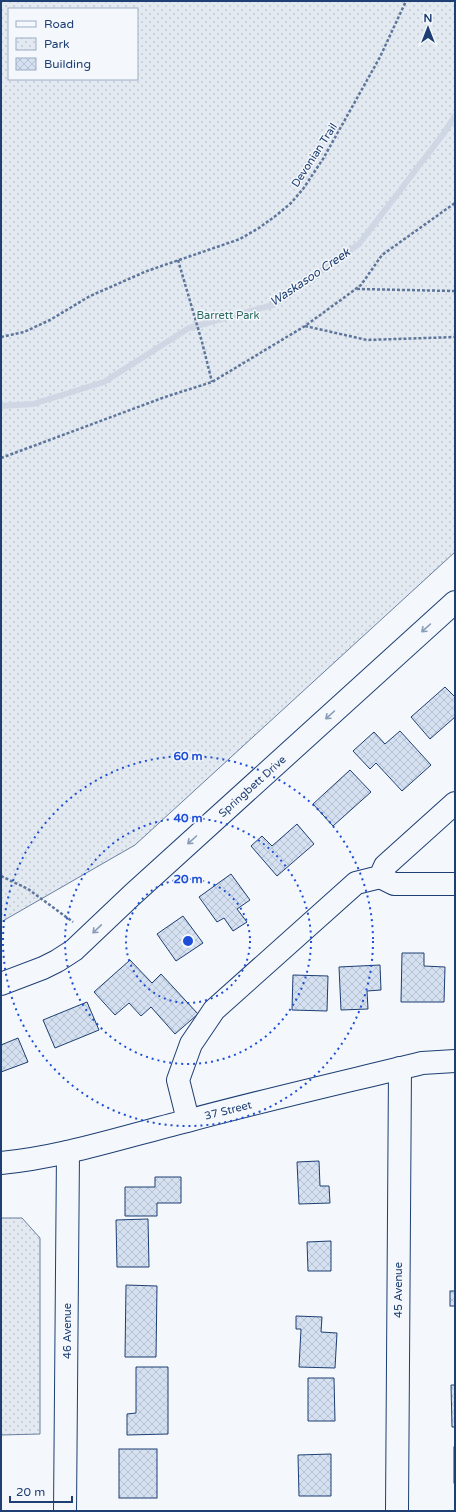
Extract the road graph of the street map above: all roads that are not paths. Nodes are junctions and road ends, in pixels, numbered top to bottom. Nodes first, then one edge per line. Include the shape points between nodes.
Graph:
1 (455, 602) edge
2 (455, 803) edge
3 (380, 877) junction
4 (455, 884) edge
5 (1, 984) edge
6 (455, 1061) edge
7 (400, 1068) junction
8 (188, 1120) junction
9 (68, 1152) junction
10 (1, 1163) edge
11 (65, 1511) edge
12 (397, 1511) edge

1 -> 5 street, Springbett Drive via 74,950 43,968
2 - 3 street via 386,866
3 - 4 street via 394,884
3 - 8 street via 356,883 214,1010 191,1044 178,1080
6 - 7 street, 37 Street via 422,1063
7 - 8 street, 37 Street
7 - 12 street, 45 Avenue
8 - 9 street, 37 Street
9 - 10 street, 37 Street
9 - 11 street, 46 Avenue

